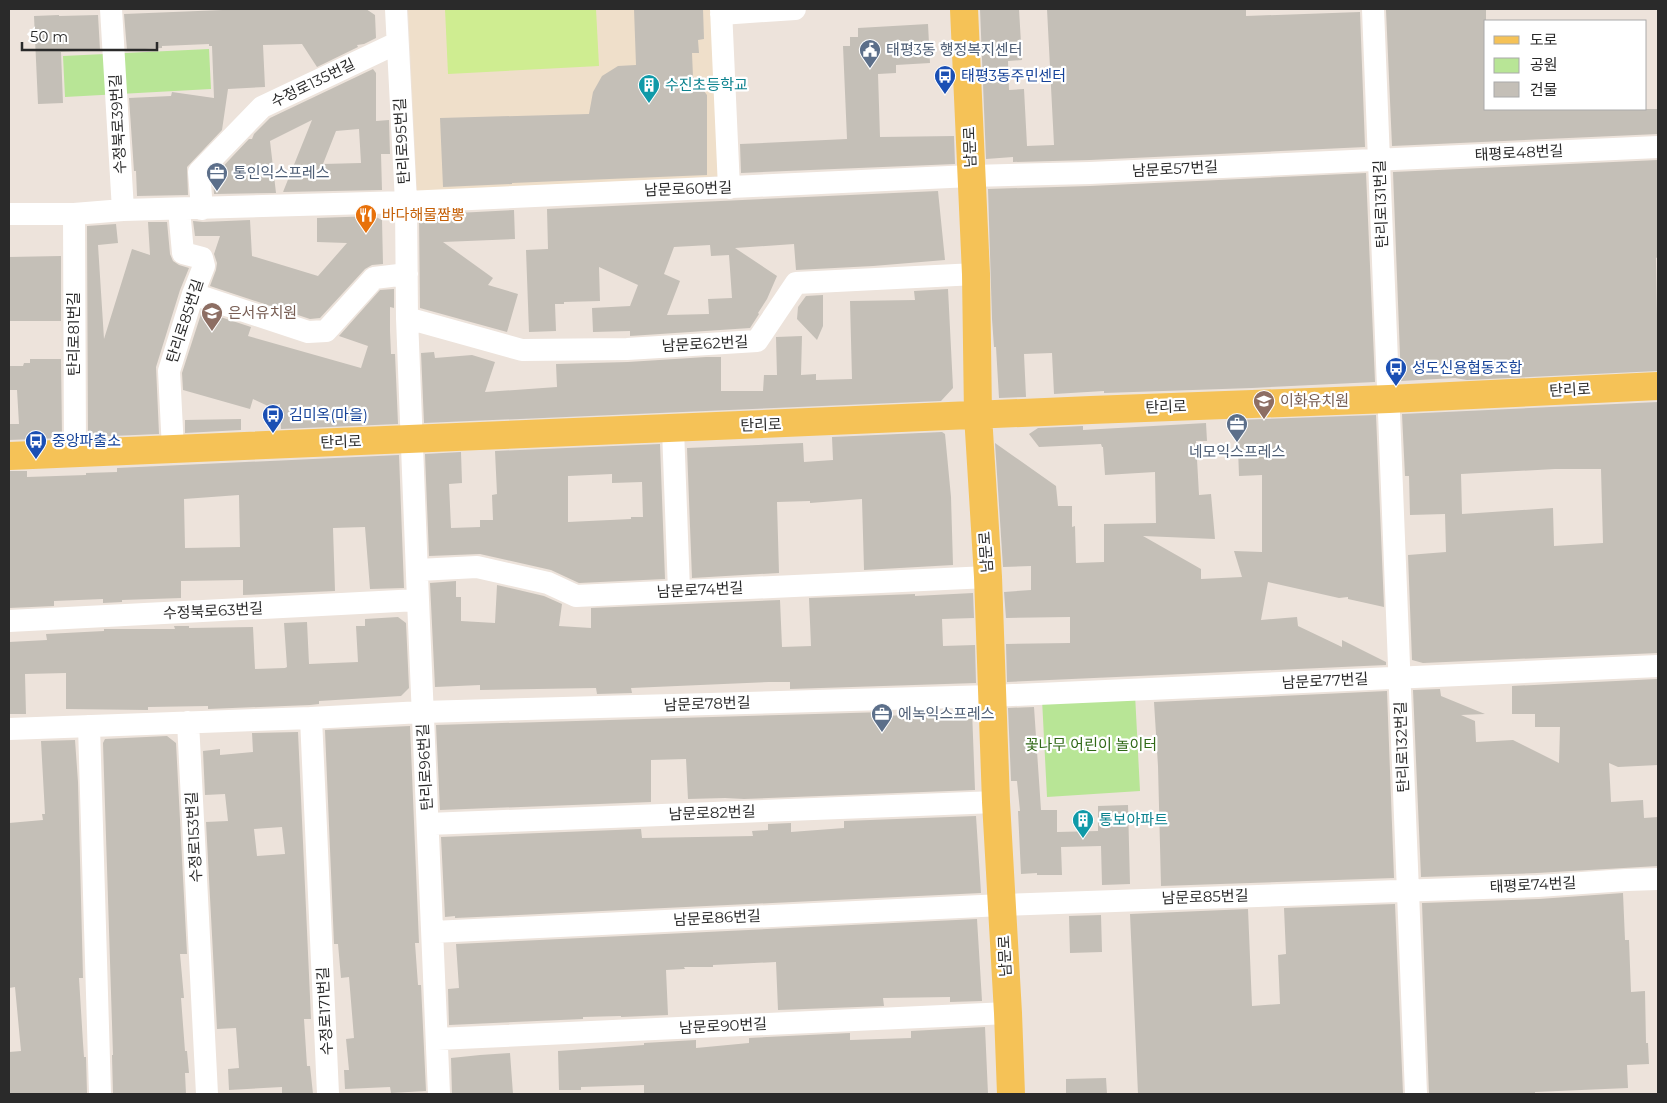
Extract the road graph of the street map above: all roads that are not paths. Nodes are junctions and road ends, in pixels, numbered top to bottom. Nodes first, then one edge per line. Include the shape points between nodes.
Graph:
1 (111, 9) edge
2 (396, 9) edge
3 (796, 9) edge
4 (964, 9) edge
5 (1373, 9) edge
6 (721, 11) edge
7 (397, 43) junction
8 (1658, 147) edge
9 (1379, 160) junction
10 (971, 176) junction
11 (729, 188) junction
12 (406, 202) junction
13 (190, 209) junction
14 (123, 210) junction
15 (9, 214) edge
16 (74, 214) junction
17 (407, 274) junction
18 (976, 274) junction
19 (193, 294) junction
20 (407, 318) junction
21 (1658, 386) edge
22 (1388, 399) junction
23 (978, 415) junction
24 (674, 429) junction
25 (412, 440) junction
26 (173, 449) junction
27 (75, 454) junction
28 (9, 456) edge
29 (418, 570) junction
30 (988, 577) junction
31 (679, 591) junction
32 (418, 600) junction
33 (9, 622) edge
34 (1658, 666) edge
35 (1400, 678) junction
36 (992, 696) junction
37 (422, 712) junction
38 (311, 718) junction
39 (188, 722) junction
40 (89, 726) junction
41 (9, 729) edge
42 (996, 802) junction
43 (428, 824) junction
44 (1658, 879) edge
45 (1408, 890) junction
46 (1002, 904) junction
47 (433, 932) junction
48 (1008, 1013) junction
49 (437, 1039) junction
50 (100, 1094) edge
51 (207, 1094) edge
52 (328, 1094) edge
53 (439, 1094) edge
54 (1011, 1094) edge
55 (1416, 1094) edge

1 - 14 street, 수정북로39번길
2 - 7 street, 탄리로95번길
3 - 6 street
4 - 10 main road, 남문로
5 - 9 street, 탄리로131번길
6 - 11 street
7 - 12 street, 탄리로95번길
7 - 13 street, 수정로135번길 via 262,108 199,172
8 - 9 street, 태평로48번길
9 - 10 street, 남문로57번길
9 - 22 street, 탄리로131번길
10 - 11 street, 남문로60번길
10 - 18 main road, 남문로
11 - 12 street, 남문로60번길
12 - 13 street
12 - 17 street, 탄리로95번길
13 - 14 street
13 - 19 street, 탄리로85번길 via 183,253 202,258 204,266
14 - 16 street
15 - 16 street
16 - 27 street, 탄리로81번길
17 - 19 street via 374,278 326,331 308,332
17 - 20 street, 탄리로95번길
18 - 20 street, 남문로62번길 via 796,283 757,341 627,349 522,350
18 - 23 main road, 남문로
19 - 26 street, 탄리로85번길 via 169,371
20 - 25 street, 탄리로95번길
21 - 22 main road, 탄리로
22 - 23 main road, 탄리로
22 - 35 street, 탄리로132번길
23 - 24 main road, 탄리로
23 - 30 main road, 남문로
24 - 25 main road, 탄리로
24 - 31 street
25 - 26 main road, 탄리로
25 - 29 street, 탄리로96번길
26 - 27 main road, 탄리로
27 - 28 main road, 탄리로
29 - 31 street, 남문로74번길 via 477,566 548,583 576,596
29 - 32 street, 탄리로96번길
30 - 31 street, 남문로74번길
30 - 36 main road, 남문로
32 - 33 street, 수정북로63번길
32 - 37 street, 탄리로96번길
34 - 35 street, 남문로77번길
35 - 36 street, 남문로77번길
35 - 45 street, 탄리로132번길
36 - 37 street, 남문로78번길
36 - 42 main road, 남문로
37 - 38 street
37 - 43 street, 탄리로96번길
38 - 39 street
38 - 52 street, 수정로171번길
39 - 40 street
39 - 51 street, 수정로153번길
40 - 41 street
40 - 50 street
42 - 43 street, 남문로82번길
42 - 46 main road, 남문로
43 - 47 street, 탄리로96번길
44 - 45 street, 태평로74번길
45 - 46 street, 남문로85번길
45 - 55 street, 탄리로132번길
46 - 47 street, 남문로86번길
46 - 48 main road, 남문로
47 - 49 street, 탄리로96번길
48 - 49 street, 남문로90번길
48 - 54 main road, 남문로
49 - 53 street, 탄리로96번길

